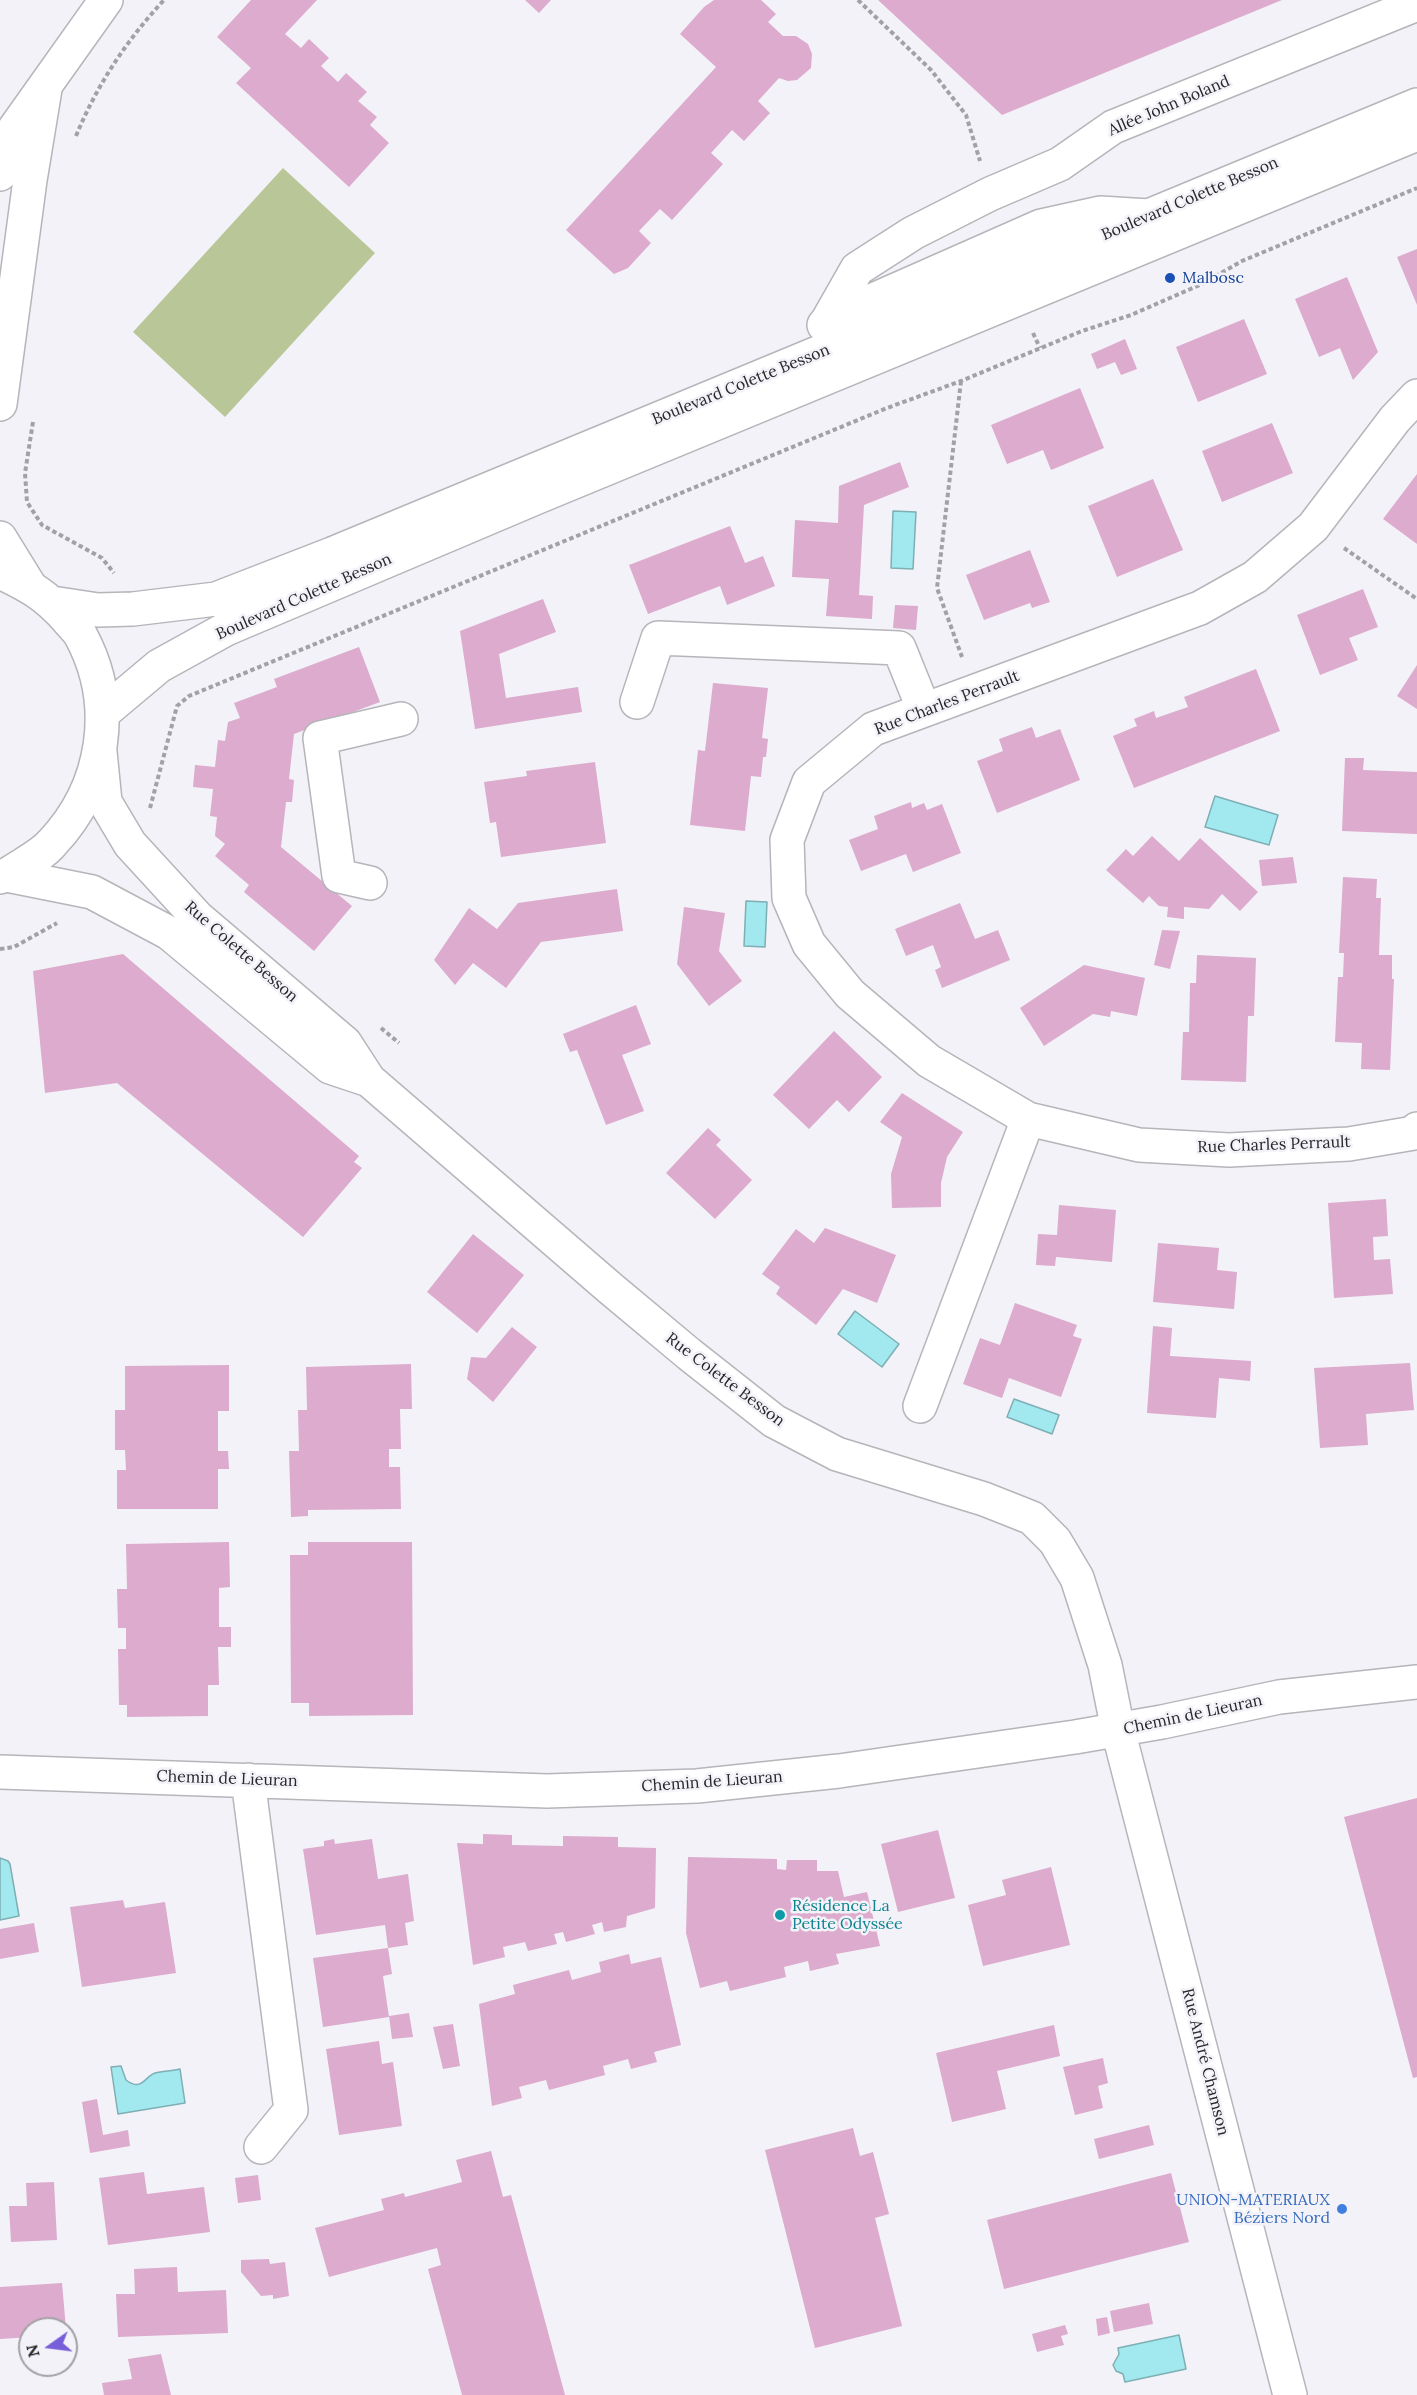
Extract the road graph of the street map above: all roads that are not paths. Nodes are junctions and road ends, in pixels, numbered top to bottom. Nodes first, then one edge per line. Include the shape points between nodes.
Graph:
1 (104, 1) edge
2 (1417, 4) edge
3 (45, 89) junction
4 (1417, 105) edge
5 (1417, 134) edge
6 (1060, 165) junction
7 (0, 174) edge
8 (1149, 216) junction
9 (1041, 226) junction
10 (828, 320) junction
11 (799, 361) junction
12 (1417, 396) edge
13 (0, 404) edge
14 (0, 538) edge
15 (0, 572) edge
16 (41, 594) junction
17 (637, 702) dead end
18 (924, 710) junction
19 (103, 713) junction
20 (401, 719) dead end
21 (100, 752) junction
22 (4, 876) edge
23 (370, 883) dead end
24 (369, 1080) junction
25 (1028, 1119) junction
26 (1417, 1129) edge
27 (921, 1406) dead end
28 (1417, 1682) edge
29 (1118, 1730) junction
30 (0, 1772) edge
31 (248, 1780) junction
32 (261, 2147) dead end
33 (1290, 2395) edge

1 - 3 street
2 - 6 street, Allée John Boland via 1113,127
3 - 7 street via 15,128
3 - 13 street
4 - 8 street, Boulevard Colette Besson
5 - 19 street, Boulevard Colette Besson via 226,628 159,666
6 - 9 street
6 - 10 street, Allée John Boland via 990,194 913,233 857,268
8 - 9 street via 1100,213
8 - 11 street, Boulevard Colette Besson
9 - 10 street
10 - 11 street, Allée John Boland
11 - 16 street, Boulevard Colette Besson via 216,599 98,610
12 - 18 street, Rue Charles Perrault via 1313,527 1255,577 1200,608
14 - 16 street
15 - 16 street
16 - 19 street via 81,634 96,673
17 - 18 street via 658,638 899,648
18 - 25 street, Rue Charles Perrault via 873,729 809,782 787,840 789,898 808,944 850,994 929,1061
19 - 21 street
20 - 23 street via 320,738 339,876
21 - 22 street via 83,803 51,845
21 - 24 street, Rue Colette Besson via 105,802 130,844 197,917 345,1042
22 - 24 street, Rue Colette Besson via 92,892 169,933 330,1067
24 - 29 street, Rue Colette Besson via 610,1288 774,1421 837,1454 984,1499 1032,1518 1055,1541 1077,1578 1105,1665
25 - 26 street, Rue Charles Perrault via 1139,1145 1229,1150 1349,1144 1414,1133
25 - 27 street
28 - 29 street, Chemin de Lieuran via 1279,1697
29 - 31 street, Chemin de Lieuran via 838,1771 697,1786 547,1791
29 - 33 street, Rue André Chamson
30 - 31 street, Chemin de Lieuran
31 - 32 street via 291,2110

